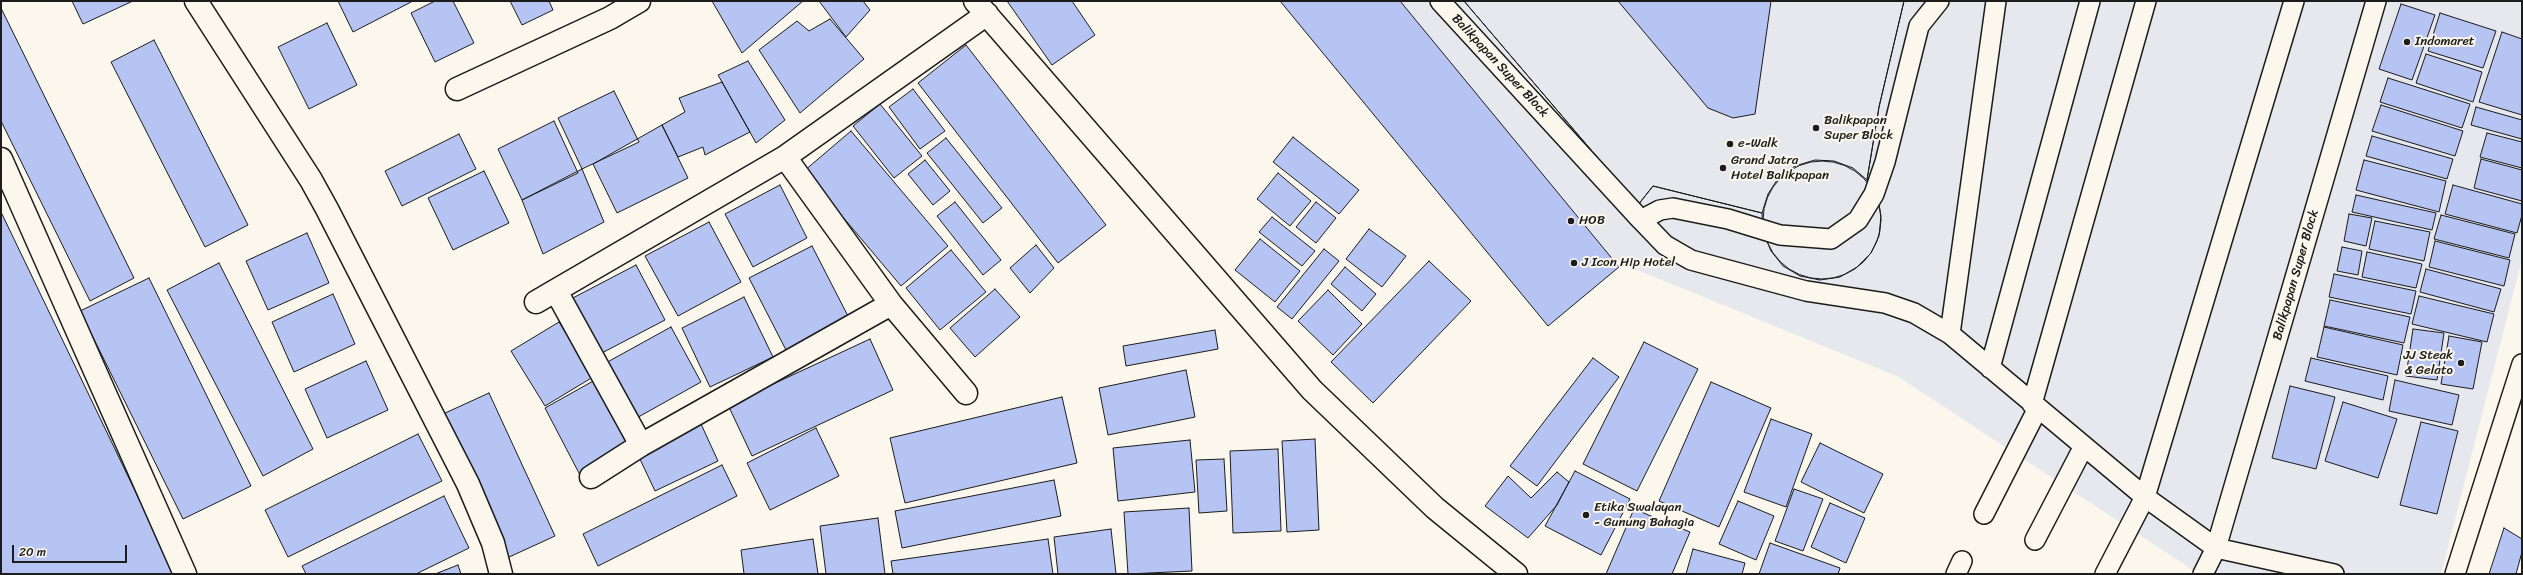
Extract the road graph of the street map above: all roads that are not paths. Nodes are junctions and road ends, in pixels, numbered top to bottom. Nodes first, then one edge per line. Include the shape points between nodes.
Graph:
1 (196, 1) edge
2 (639, 1) edge
3 (1440, 1) edge
4 (1939, 1) edge
5 (1996, 1) edge
6 (2090, 1) edge
7 (2146, 1) edge
8 (2294, 1) edge
9 (2376, 1) edge
10 (981, 8) edge
11 (457, 89) dead end
12 (785, 157) junction
13 (1, 159) edge
14 (1641, 220) junction
15 (556, 291) junction
16 (536, 302) dead end
17 (891, 304) junction
18 (1950, 334) junction
19 (2522, 364) edge
20 (1990, 368) junction
21 (966, 393) dead end
22 (2035, 406) junction
23 (641, 445) junction
24 (2084, 446) junction
25 (591, 477) dead end
26 (2145, 497) junction
27 (1984, 514) dead end
28 (2036, 540) dead end
29 (2216, 548) junction
30 (2325, 573) edge
31 (185, 574) edge
32 (501, 574) edge
33 (1516, 574) edge
34 (2105, 574) edge
35 (2203, 574) edge
36 (2454, 574) edge

1 - 32 street via 327,209 468,484 493,544
2 - 11 street via 610,18
3 - 14 lane, Balikpapan Super Block
4 - 14 lane via 1919,26 1885,162 1874,194 1858,220 1830,240 1780,235 1728,219 1673,208 1660,210
5 - 18 lane
6 - 20 lane
7 - 22 lane
8 - 26 lane
9 - 29 lane, Balikpapan Super Block
10 - 12 street
10 - 33 street via 1312,390 1435,508
12 - 15 street
12 - 17 street
13 - 31 street
14 - 18 lane, Balikpapan Super Block via 1665,245 1691,260 1806,291 1885,303 1914,313
15 - 16 street
15 - 23 street
17 - 21 street
17 - 23 street
18 - 20 lane, Balikpapan Super Block
19 - 36 lane
20 - 22 lane, Balikpapan Super Block
22 - 24 lane, Balikpapan Super Block
22 - 27 lane
23 - 25 street
24 - 26 lane, Balikpapan Super Block
24 - 28 lane
26 - 29 lane, Balikpapan Super Block
26 - 34 lane
29 - 30 lane, Balikpapan Super Block
29 - 35 lane, Balikpapan Super Block

